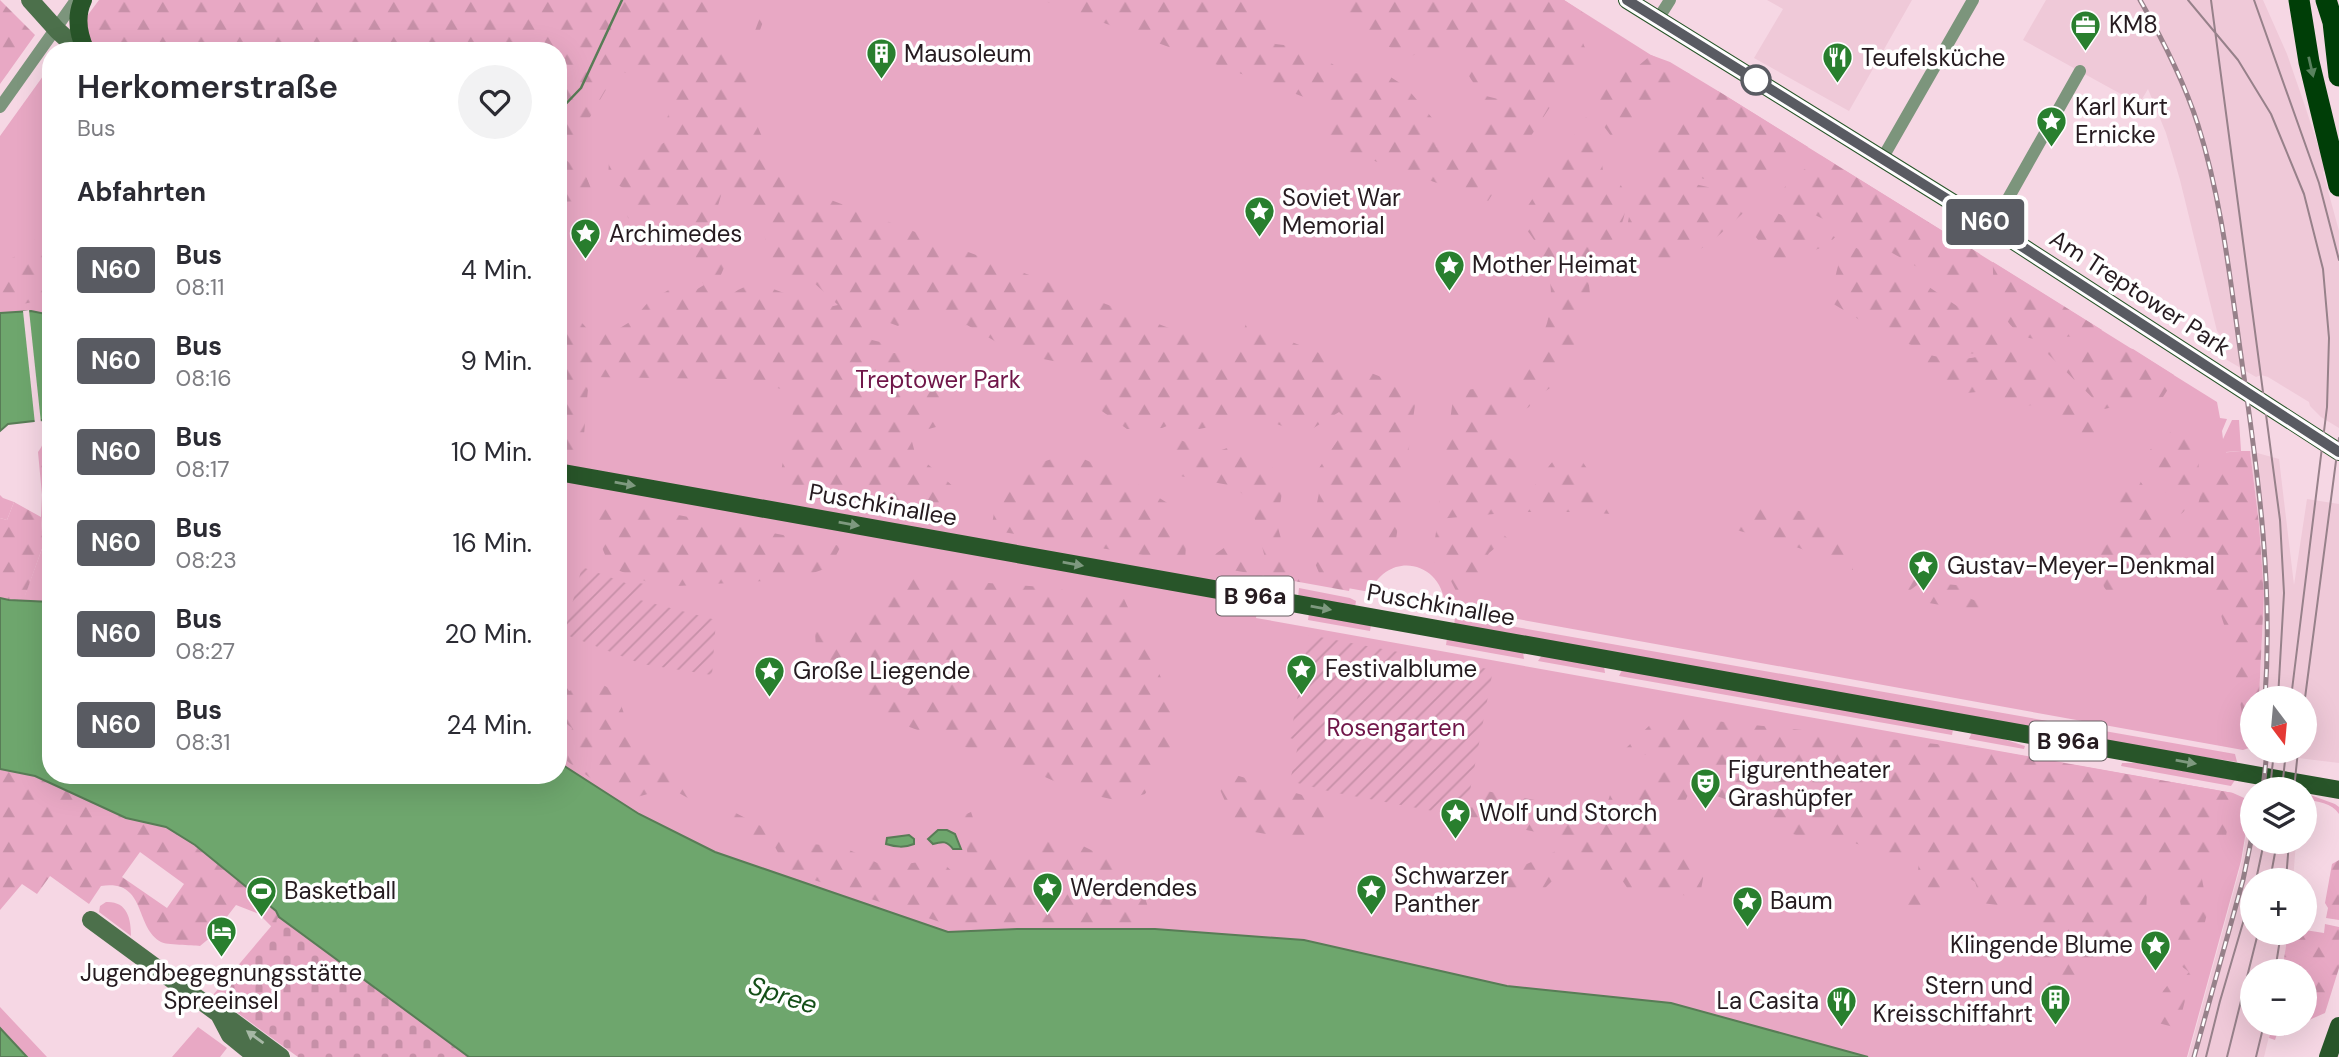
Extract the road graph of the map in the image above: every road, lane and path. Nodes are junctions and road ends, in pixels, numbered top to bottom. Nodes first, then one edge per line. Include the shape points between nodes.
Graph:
1 (30, 0) edge
2 (76, 0) edge
3 (83, 0) edge
4 (1627, 0) edge
5 (1670, 0) edge
6 (1973, 0) edge
7 (2300, 0) edge
8 (2326, 0) edge
9 (1658, 19) junction
10 (57, 30) junction
11 (48, 42) edge
12 (70, 42) edge
13 (83, 42) edge
14 (42, 50) edge
15 (2080, 71) dead end
16 (2339, 76) edge
17 (0, 107) edge
18 (1882, 159) junction
19 (2339, 186) edge
20 (1992, 227) junction
21 (2339, 452) edge
22 (567, 474) edge
23 (2270, 777) edge
24 (2317, 785) edge
25 (2317, 786) edge
26 (2339, 790) edge
27 (2339, 800) edge
28 (91, 920) dead end
29 (219, 1014) junction
30 (2339, 1026) edge
31 (257, 1057) edge
32 (281, 1057) edge
33 (2328, 1057) edge

1 - 10 street
2 - 10 street
3 - 13 main road via 78,26
4 - 9 main road, Am Treptower Park
5 - 9 street
6 - 18 street
7 -> 19 highway via 2309,62
8 - 16 highway
9 - 18 main road, Am Treptower Park
10 - 11 street
10 - 12 street
14 - 17 street
15 - 20 street
18 - 20 main road, Am Treptower Park
20 - 21 main road, Am Treptower Park
22 -> 23 main road, Puschkinallee / B 96a
24 - 26 main road, Puschkinallee
25 - 27 main road, Puschkinallee / B 96a
28 - 29 street
29 - 31 street via 230,1035
32 -> 29 street
30 - 33 main road

